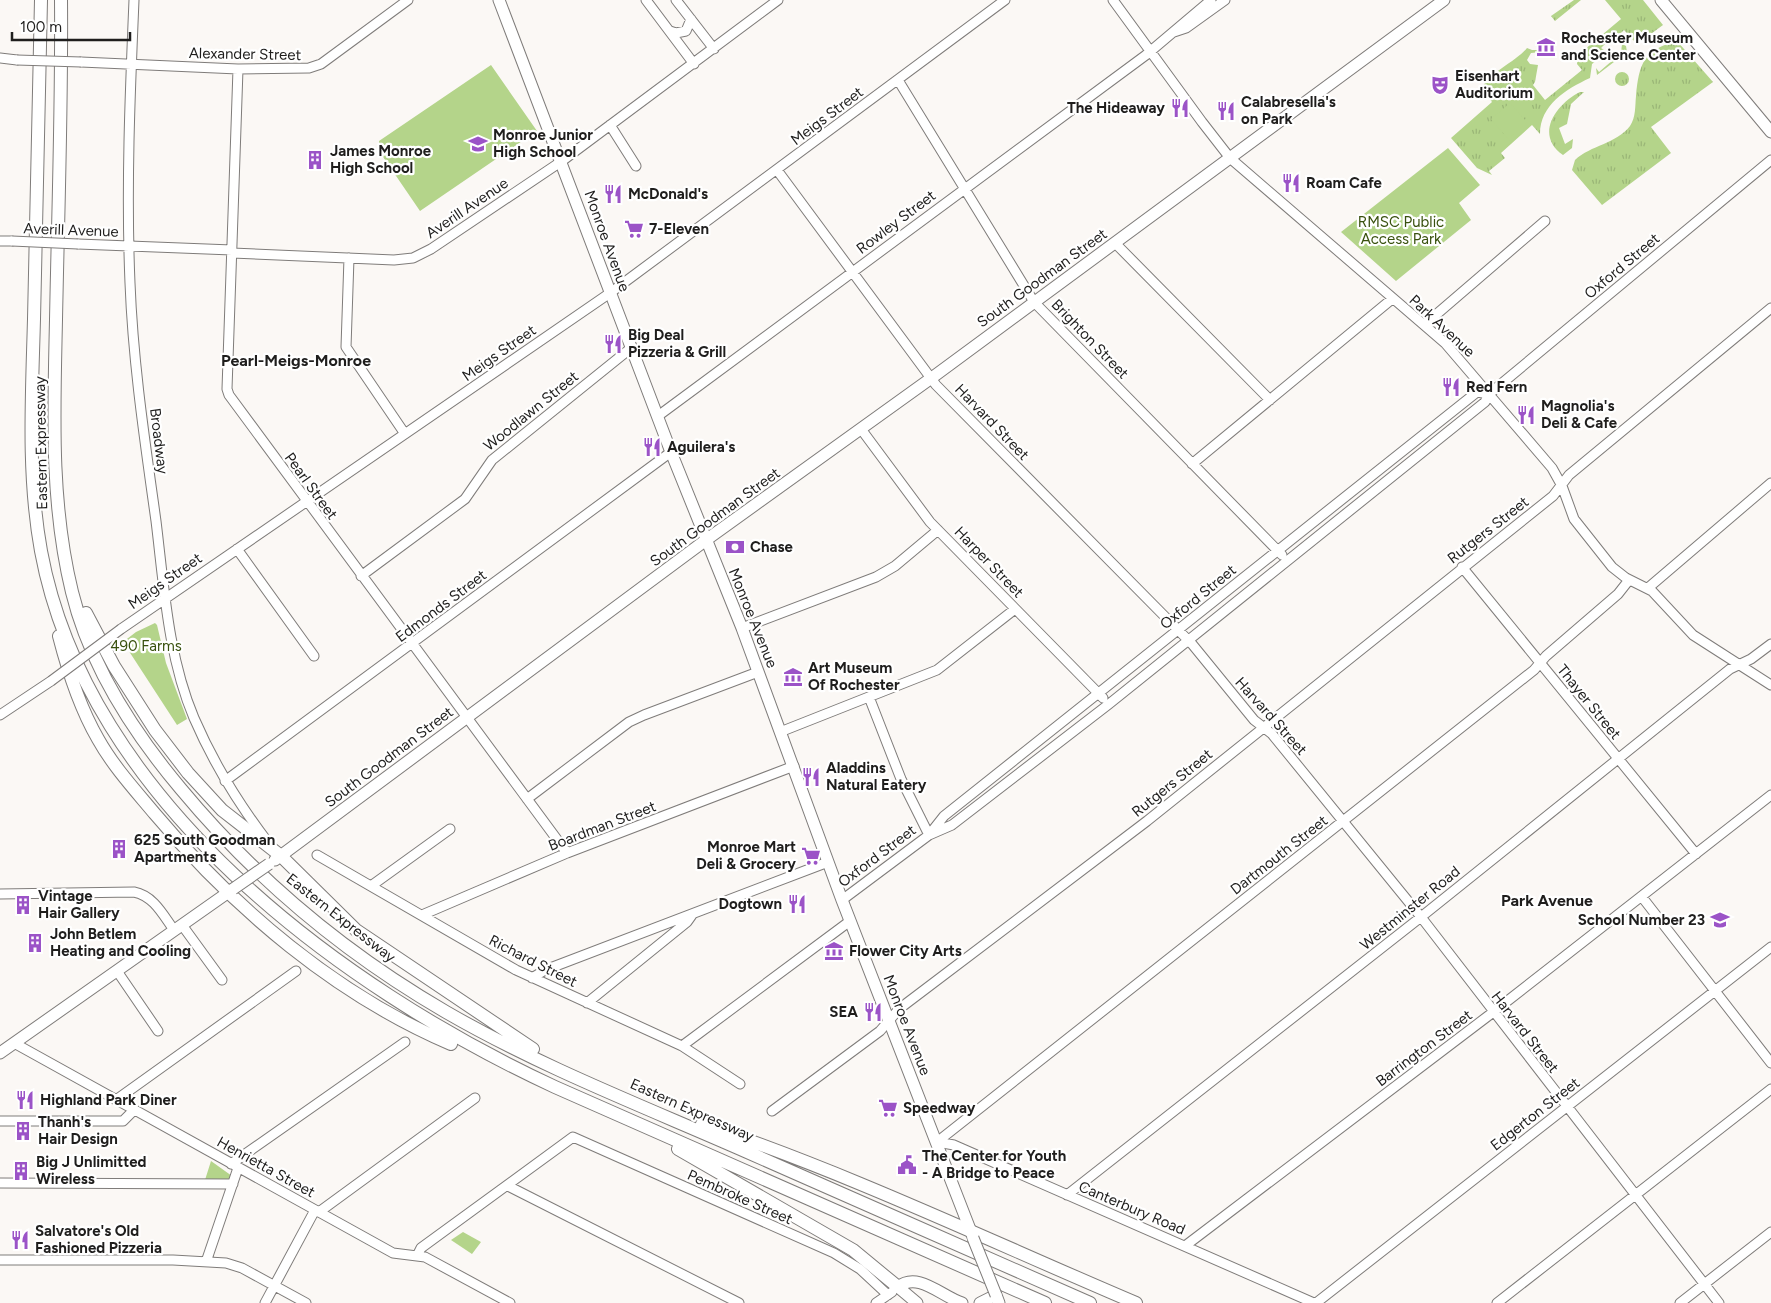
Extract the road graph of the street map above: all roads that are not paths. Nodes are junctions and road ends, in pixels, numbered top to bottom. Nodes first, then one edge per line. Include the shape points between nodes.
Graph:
1 (41, 0) edge
2 (61, 0) edge
3 (66, 0) edge
4 (134, 0) edge
5 (408, 0) edge
6 (499, 0) edge
7 (646, 0) edge
8 (676, 0) edge
9 (778, 0) edge
10 (1005, 0) edge
11 (1113, 0) edge
12 (1211, 0) edge
13 (1225, 0) edge
14 (1444, 0) edge
15 (1661, 0) edge
16 (994, 3) edge
17 (691, 19) junction
18 (670, 31) junction
19 (1174, 32) junction
20 (714, 49) junction
21 (1150, 51) junction
22 (0, 58) edge
23 (131, 64) junction
24 (694, 64) junction
25 (238, 69) junction
26 (62, 78) junction
27 (898, 80) junction
28 (610, 125) junction
29 (1771, 132) edge
30 (1230, 158) junction
31 (1771, 160) edge
32 (562, 161) junction
33 (636, 166) dead end
34 (777, 170) junction
35 (964, 189) junction
36 (1545, 221) dead end
37 (0, 241) edge
38 (1116, 243) junction
39 (129, 246) junction
40 (232, 252) junction
41 (349, 258) junction
42 (851, 272) junction
43 (610, 293) junction
44 (1392, 299) junction
45 (1034, 302) junction
46 (1771, 308) edge
47 (1424, 326) junction
48 (631, 348) junction
49 (931, 379) junction
50 (1490, 394) junction
51 (1270, 400) junction
52 (658, 416) junction
53 (861, 429) junction
54 (405, 434) junction
55 (671, 452) junction
56 (1192, 464) junction
57 (1771, 483) edge
58 (1562, 486) junction
59 (306, 502) junction
60 (938, 530) junction
61 (706, 540) junction
62 (237, 549) junction
63 (1278, 551) junction
64 (42, 556) junction
65 (66, 561) junction
66 (1288, 561) junction
67 (1462, 567) junction
68 (361, 576) junction
69 (1629, 580) junction
70 (1648, 588) junction
71 (165, 597) junction
72 (1015, 609) junction
73 (742, 628) junction
74 (1178, 631) junction
75 (1189, 641) junction
76 (411, 644) junction
77 (1771, 644) edge
78 (314, 656) dead end
79 (1539, 664) junction
80 (1739, 665) junction
81 (758, 672) junction
82 (1771, 685) edge
83 (1099, 694) junction
84 (869, 697) junction
85 (1109, 704) junction
86 (0, 715) edge
87 (466, 718) junction
88 (1264, 727) junction
89 (780, 732) junction
90 (1617, 758) junction
91 (794, 766) junction
92 (225, 780) junction
93 (1771, 794) edge
94 (527, 799) junction
95 (1343, 822) junction
96 (450, 828) dead end
97 (929, 835) junction
98 (567, 853) junction
99 (1696, 854) junction
100 (317, 855) dead end
101 (281, 856) junction
102 (828, 862) junction
103 (371, 886) junction
104 (230, 891) junction
105 (0, 894) edge
106 (1642, 897) junction
107 (842, 900) junction
108 (422, 915) junction
109 (692, 915) junction
110 (1421, 917) junction
111 (850, 921) junction
112 (178, 928) junction
113 (1771, 947) edge
114 (117, 970) junction
115 (296, 970) dead end
116 (532, 978) junction
117 (222, 980) dead end
118 (1715, 991) junction
119 (587, 1003) junction
120 (1492, 1013) junction
121 (890, 1019) junction
122 (158, 1031) dead end
123 (405, 1042) dead end
124 (14, 1043) junction
125 (682, 1046) junction
126 (0, 1053) edge
127 (1770, 1061) edge
128 (529, 1075) junction
129 (573, 1075) junction
130 (740, 1084) dead end
131 (1771, 1089) edge
132 (475, 1098) dead end
133 (626, 1098) junction
134 (116, 1100) junction
135 (1566, 1108) junction
136 (134, 1110) junction
137 (772, 1111) dead end
138 (622, 1117) junction
139 (0, 1122) edge
140 (937, 1142) junction
141 (234, 1166) junction
142 (0, 1183) edge
143 (233, 1184) junction
144 (508, 1186) junction
145 (1634, 1194) junction
146 (1067, 1195) junction
147 (317, 1211) junction
148 (1771, 1232) edge
149 (972, 1234) junction
150 (1185, 1246) junction
151 (417, 1256) junction
152 (0, 1260) edge
153 (206, 1262) junction
154 (1704, 1284) junction
155 (274, 1286) junction
156 (898, 1287) junction
157 (888, 1295) junction
158 (998, 1299) edge
159 (265, 1303) edge
160 (306, 1303) edge
161 (510, 1303) edge
162 (740, 1303) edge
163 (876, 1303) edge
164 (918, 1303) edge
165 (962, 1303) edge
166 (980, 1303) edge
167 (1045, 1303) edge
168 (1090, 1303) edge
169 (1136, 1303) edge
170 (1315, 1303) edge
171 (1497, 1303) edge
172 (1680, 1303) edge
173 (1719, 1303) edge

1 - 64 highway, Eastern Expressway via 32,440 35,506
2 - 26 highway, Eastern Expressway
3 - 26 highway
4 - 23 street, Broadway
5 - 25 street, Alexander Street via 315,67
6 - 32 main road, Monroe Avenue
7 - 18 street
8 - 17 street
9 - 20 street, Averill Avenue
10 - 16 street, Meigs Street
11 - 21 street, Park Avenue
12 - 19 street
13 - 19 street via 1186,28
14 - 30 main road, South Goodman Street
15 - 29 main road
16 - 27 street, Meigs Street
17 - 18 street via 686,31
17 - 20 street
18 - 24 street
19 - 21 street, Rowley Street
20 - 24 street, Averill Avenue
21 - 30 street, Park Avenue
21 - 35 street, Rowley Street
22 - 23 street, Alexander Street, bridge
23 - 25 street, Alexander Street
23 - 39 street, Broadway
24 - 28 street, Averill Avenue
25 - 40 street, Pearl Street
26 - 65 highway, Eastern Expressway via 54,448 57,504
27 - 34 street, Meigs Street
27 - 35 street, Brighton Street
28 - 32 street, Averill Avenue
28 - 33 street
30 - 38 main road, South Goodman Street
30 - 44 street, Park Avenue
31 - 50 street, Oxford Street
32 - 41 street, Averill Avenue via 413,258
32 - 43 main road, Monroe Avenue
34 - 42 street, Harvard Street
34 - 43 street, Meigs Street
35 - 42 street, Rowley Street
35 - 45 street, Brighton Street
36 - 47 street
37 - 39 street, Averill Avenue, bridge
38 - 45 main road, South Goodman Street
38 - 51 street
39 - 40 street, Averill Avenue
39 - 71 street, Broadway via 135,360
40 - 41 street, Averill Avenue
40 - 59 street, Pearl Street via 227,389
41 - 54 street via 346,347
42 - 49 street, Harvard Street
42 - 52 street, Rowley Street
43 - 48 main road, Monroe Avenue
43 - 54 street, Meigs Street
44 - 47 street, Park Avenue
44 - 51 street
45 - 49 main road, South Goodman Street
45 - 56 street, Brighton Street
46 - 58 street, Rutgers Street via 1569,475
47 - 50 street, Park Avenue via 1449,348
48 - 52 main road, Monroe Avenue
48 - 68 street, Woodlawn Street via 492,460 465,499
49 - 53 main road, South Goodman Street
49 - 74 street, Harvard Street
50 - 58 street, Park Avenue via 1549,465
50 - 63 street, Oxford Street via 1477,392
50 - 66 street, Oxford Street via 1485,402
51 - 56 street
52 - 55 main road, Monroe Avenue
53 - 60 street, Harper Street
53 - 61 main road, South Goodman Street
54 - 59 street, Meigs Street
55 - 61 main road, Monroe Avenue
55 - 76 street, Edmonds Street
56 - 63 street, Brighton Street
57 - 70 street
58 - 67 street, Rutgers Street
58 - 69 street, Park Avenue via 1567,505 1577,523 1612,567
59 - 62 street, Meigs Street
59 - 68 street, Pearl Street
60 - 72 street, Harper Street
60 - 73 street via 895,566 876,577
61 - 73 main road, Monroe Avenue
61 - 87 main road, South Goodman Street
62 - 71 street, Meigs Street
62 - 78 street
63 - 66 street, Brighton Street
63 - 74 street, Oxford Street
64 - 104 highway via 60,641 84,710 98,739 159,819
64 - 128 highway, Eastern Expressway via 68,639 98,705 142,770 203,842 265,902 355,974 439,1029
65 - 101 highway via 103,647 168,748 222,810
65 - 129 highway, Eastern Expressway via 85,632 123,709 172,779 240,853 314,921 396,980 482,1031
66 - 75 street, Oxford Street
67 - 79 street, Thayer Street
67 - 88 street, Rutgers Street
68 - 76 street, Pearl Street
69 - 70 street, Park Avenue
69 - 79 street, Dartmouth Street via 1618,594
70 - 80 street, Park Avenue via 1689,632
71 - 86 street, Meigs Street, bridge via 51,682
71 - 92 street, Broadway via 176,661 193,716
72 - 83 street, Harper Street
72 - 84 street via 937,670
73 - 81 main road, Monroe Avenue
74 - 75 street, Harvard Street
74 - 83 street, Oxford Street
75 - 85 street, Oxford Street
75 - 88 street, Harvard Street via 1254,720
76 - 87 street, Pearl Street
76 - 92 street, Edmonds Street
77 - 80 street, Westminster Road
79 - 90 street, Thayer Street
79 - 95 street, Dartmouth Street
80 - 82 street, Park Avenue
80 - 90 street, Westminster Road
81 - 89 main road, Monroe Avenue
81 - 94 street via 629,722
83 - 85 street, Harper Street
83 - 97 street, Oxford Street via 944,816
84 - 89 street
84 - 97 street via 901,779
85 - 97 street, Oxford Street via 952,825
87 - 94 street, Pearl Street
87 - 101 main road, South Goodman Street
88 - 95 street, Harvard Street
88 - 121 street, Rutgers Street
89 - 91 main road, Monroe Avenue
90 - 99 street, Thayer Street
90 - 110 street, Westminster Road
91 - 98 street, Boardman Street
91 - 102 main road, Monroe Avenue
92 - 101 street, Broadway
93 - 99 street, Barrington Street
94 - 98 street, Pearl Street
95 - 110 street, Harvard Street
95 - 140 street, Dartmouth Street
96 - 103 street
97 - 107 street, Oxford Street
98 - 108 street, Boardman Street
99 - 106 street, Barrington Street
100 - 103 street, Richard Street
101 - 104 main road, South Goodman Street, bridge
101 - 129 highway via 356,930
102 - 107 main road, Monroe Avenue
102 - 109 street
103 - 108 street, Richard Street
104 - 112 main road, South Goodman Street
104 - 128 highway via 311,962 364,999 425,1032
105 - 112 street via 134,892 152,900
106 - 118 street
106 - 120 street, Barrington Street
107 - 111 main road, Monroe Avenue
108 - 116 street, Richard Street
109 - 116 street via 545,970
109 - 119 street
110 - 120 street, Harvard Street
110 - 146 street, Westminster Road
111 - 121 main road, Monroe Avenue
111 - 125 street
112 - 114 main road, South Goodman Street
112 - 117 street
113 - 118 street, Edgerton Street
114 - 122 street
114 - 124 main road, South Goodman Street
115 - 134 street
116 - 119 street, Richard Street
118 - 127 street
118 - 135 street, Edgerton Street
119 - 125 street, Richard Street
120 - 135 street, Harvard Street
120 - 150 street, Barrington Street
121 - 137 street, Rutgers Street via 880,1031
121 - 140 main road, Monroe Avenue
123 - 141 street
124 - 126 main road, South Goodman Street
124 - 134 street, Henrietta Street
125 - 130 street, Richard Street
128 - 138 highway, Eastern Expressway
129 - 133 highway, Eastern Expressway
131 - 145 street
132 - 147 street
133 - 149 highway via 788,1154
133 - 168 highway, Eastern Expressway
134 - 136 street, Henrietta Street
135 - 145 street, Harvard Street
135 - 170 street, Edgerton Street
136 - 139 street via 123,1121
136 - 141 street, Henrietta Street
138 - 156 highway via 853,1250
138 - 167 highway, Eastern Expressway
140 - 146 street, Canterbury Road via 954,1145
140 - 149 main road, Monroe Avenue
141 - 143 street
141 - 147 street, Henrietta Street
142 - 143 street
143 - 153 street
144 - 151 street via 421,1248
144 - 157 street, Pembroke Street via 573,1137 834,1253 860,1269
144 - 162 street
145 - 154 street, Harvard Street
145 - 171 street
146 - 150 street, Canterbury Road
147 - 151 street, Henrietta Street via 393,1253
147 - 155 street
148 - 154 street
149 - 158 main road, Monroe Avenue, bridge
149 - 169 highway
150 - 170 street, Canterbury Road
151 - 161 street, Henrietta Street via 432,1260
152 - 153 street
153 - 155 street via 237,1266
154 - 172 street
154 - 173 street, Harvard Street
155 - 159 street
155 - 160 street
156 - 157 street
156 - 164 main road
156 - 165 main road via 907,1281 917,1281
157 - 163 street
158 - 166 main road

